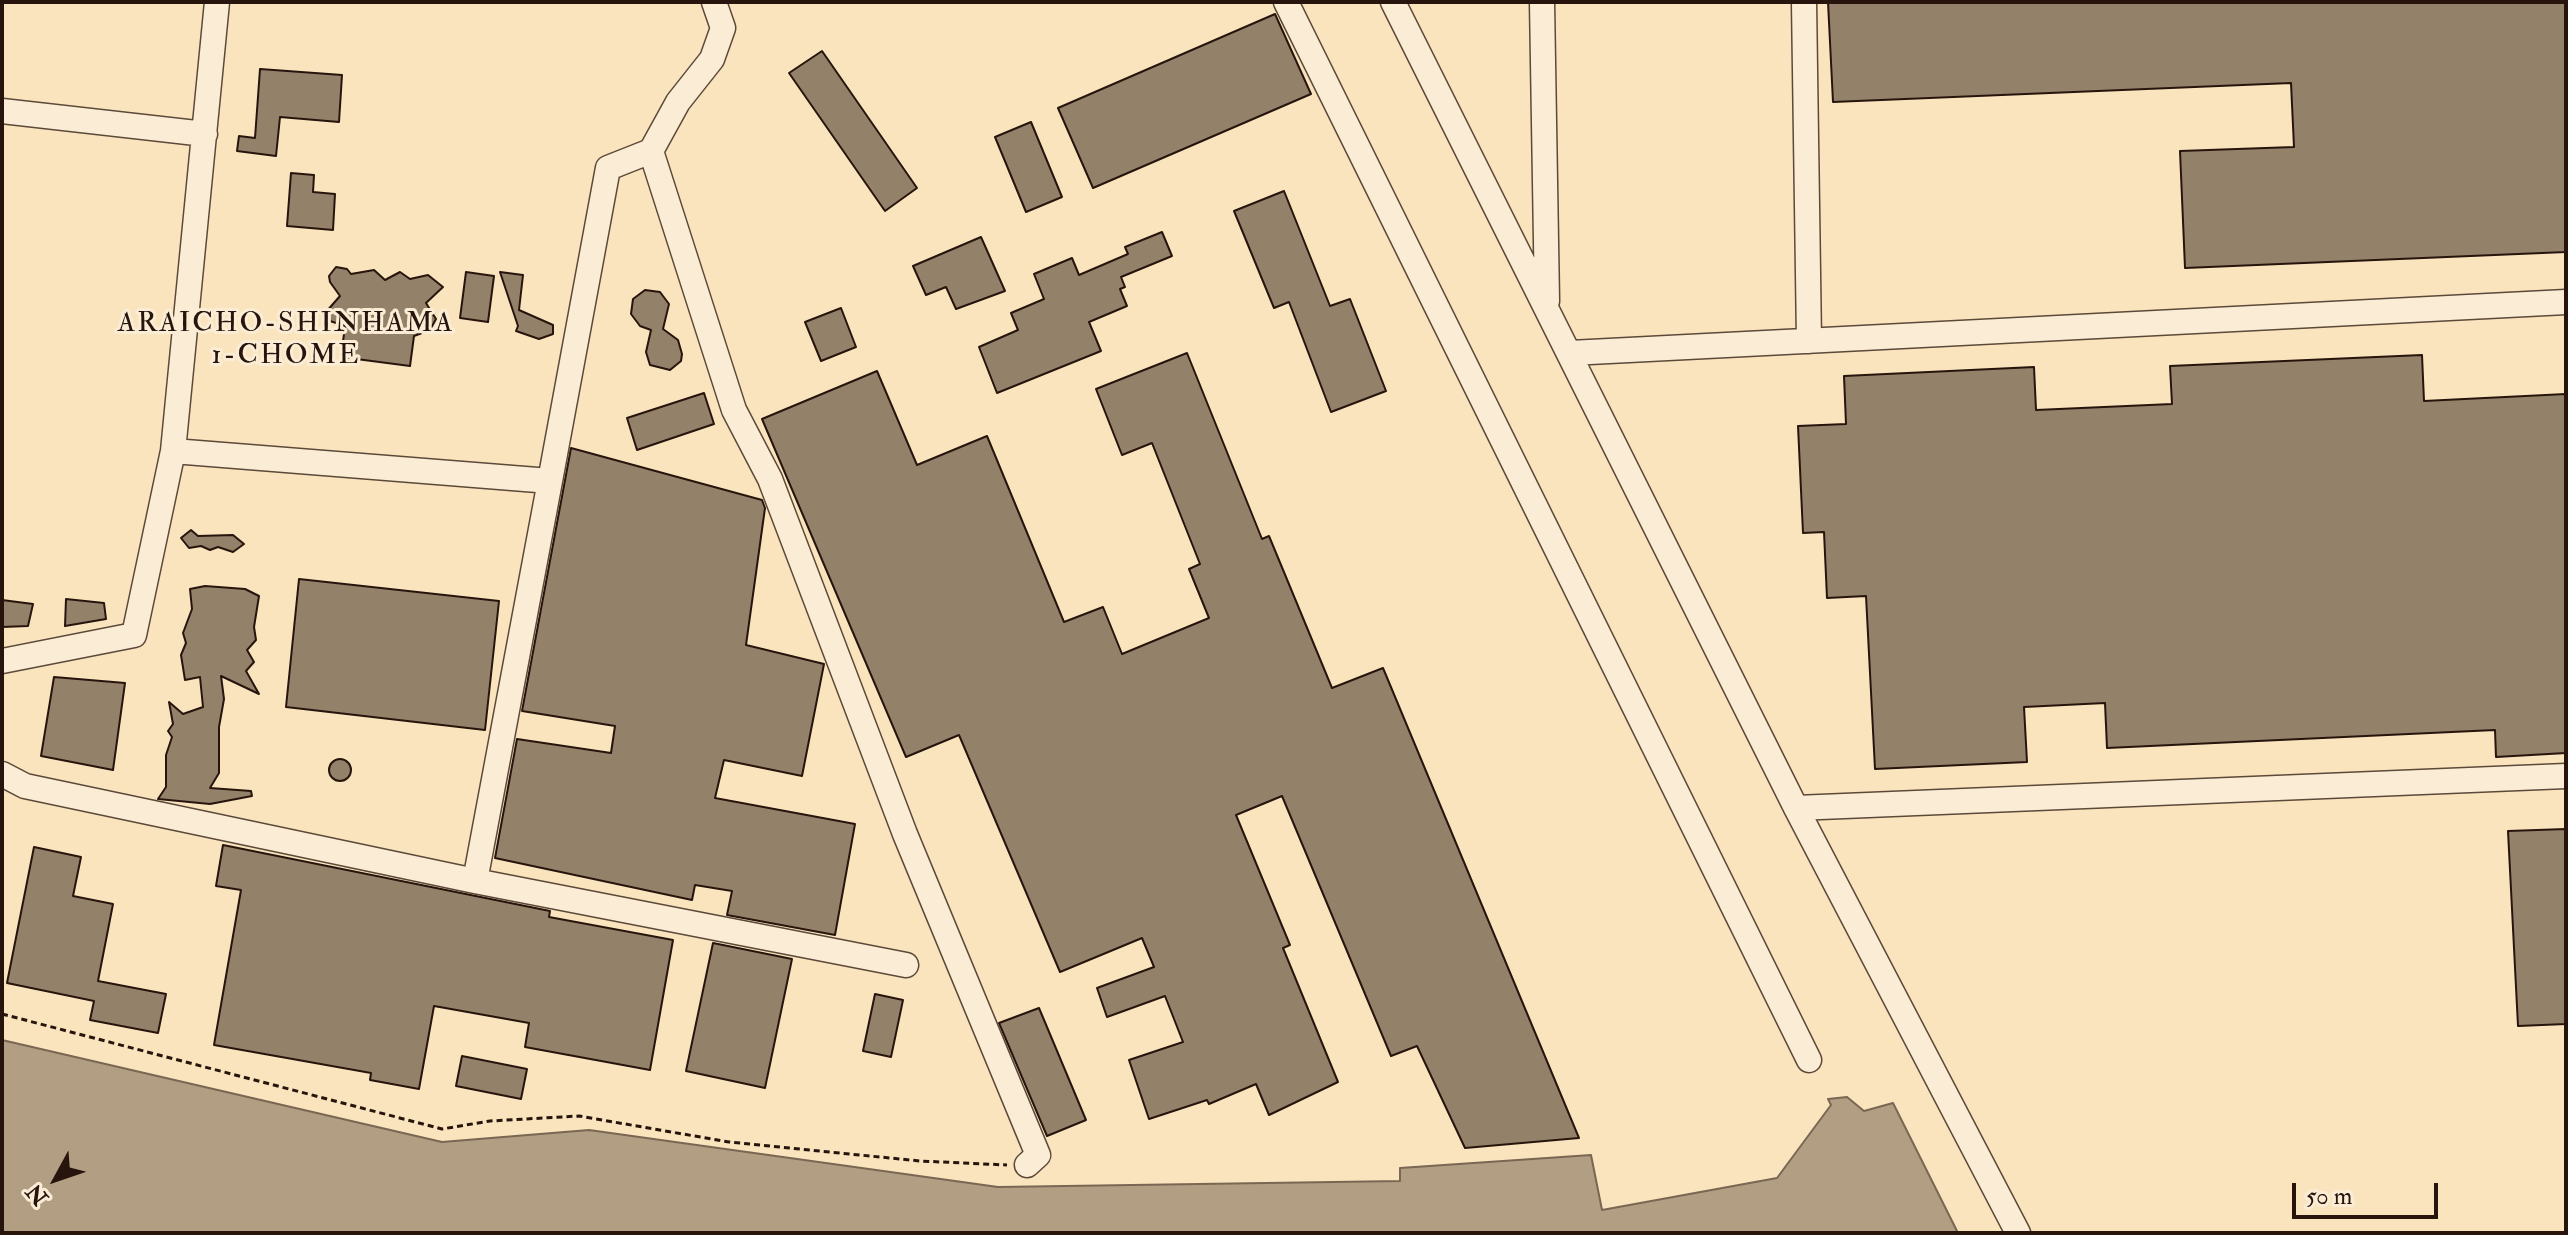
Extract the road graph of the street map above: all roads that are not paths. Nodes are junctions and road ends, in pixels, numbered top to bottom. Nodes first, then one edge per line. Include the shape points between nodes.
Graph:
1 (217, 2) edge
2 (714, 2) edge
3 (1286, 2) edge
4 (1393, 2) edge
5 (1542, 2) edge
6 (1804, 2) edge
7 (2, 111) edge
8 (205, 134) junction
9 (651, 151) junction
10 (2566, 302) edge
11 (1547, 307) junction
12 (1809, 341) junction
13 (1570, 353) junction
14 (173, 451) junction
15 (550, 481) junction
16 (2, 661) edge
17 (2, 774) edge
18 (2566, 776) edge
19 (1796, 808) junction
20 (475, 881) junction
21 (906, 965) dead end
22 (1809, 1060) dead end
23 (1027, 1165) road end
24 (2018, 1233) edge

1 - 8 street
2 - 9 street via 723,28 712,59 678,102
3 - 22 street
4 - 11 street
5 - 11 street
6 - 12 street
7 - 8 street
8 - 14 street
9 - 15 street via 608,168
9 - 23 street via 734,410 770,479 905,834 1038,1155
10 - 12 street
11 - 13 street
12 - 13 street
13 - 19 street
14 - 15 street
14 - 16 street via 134,635
15 - 20 street
17 - 20 street via 25,786
18 - 19 street
19 - 24 street
20 - 21 street

